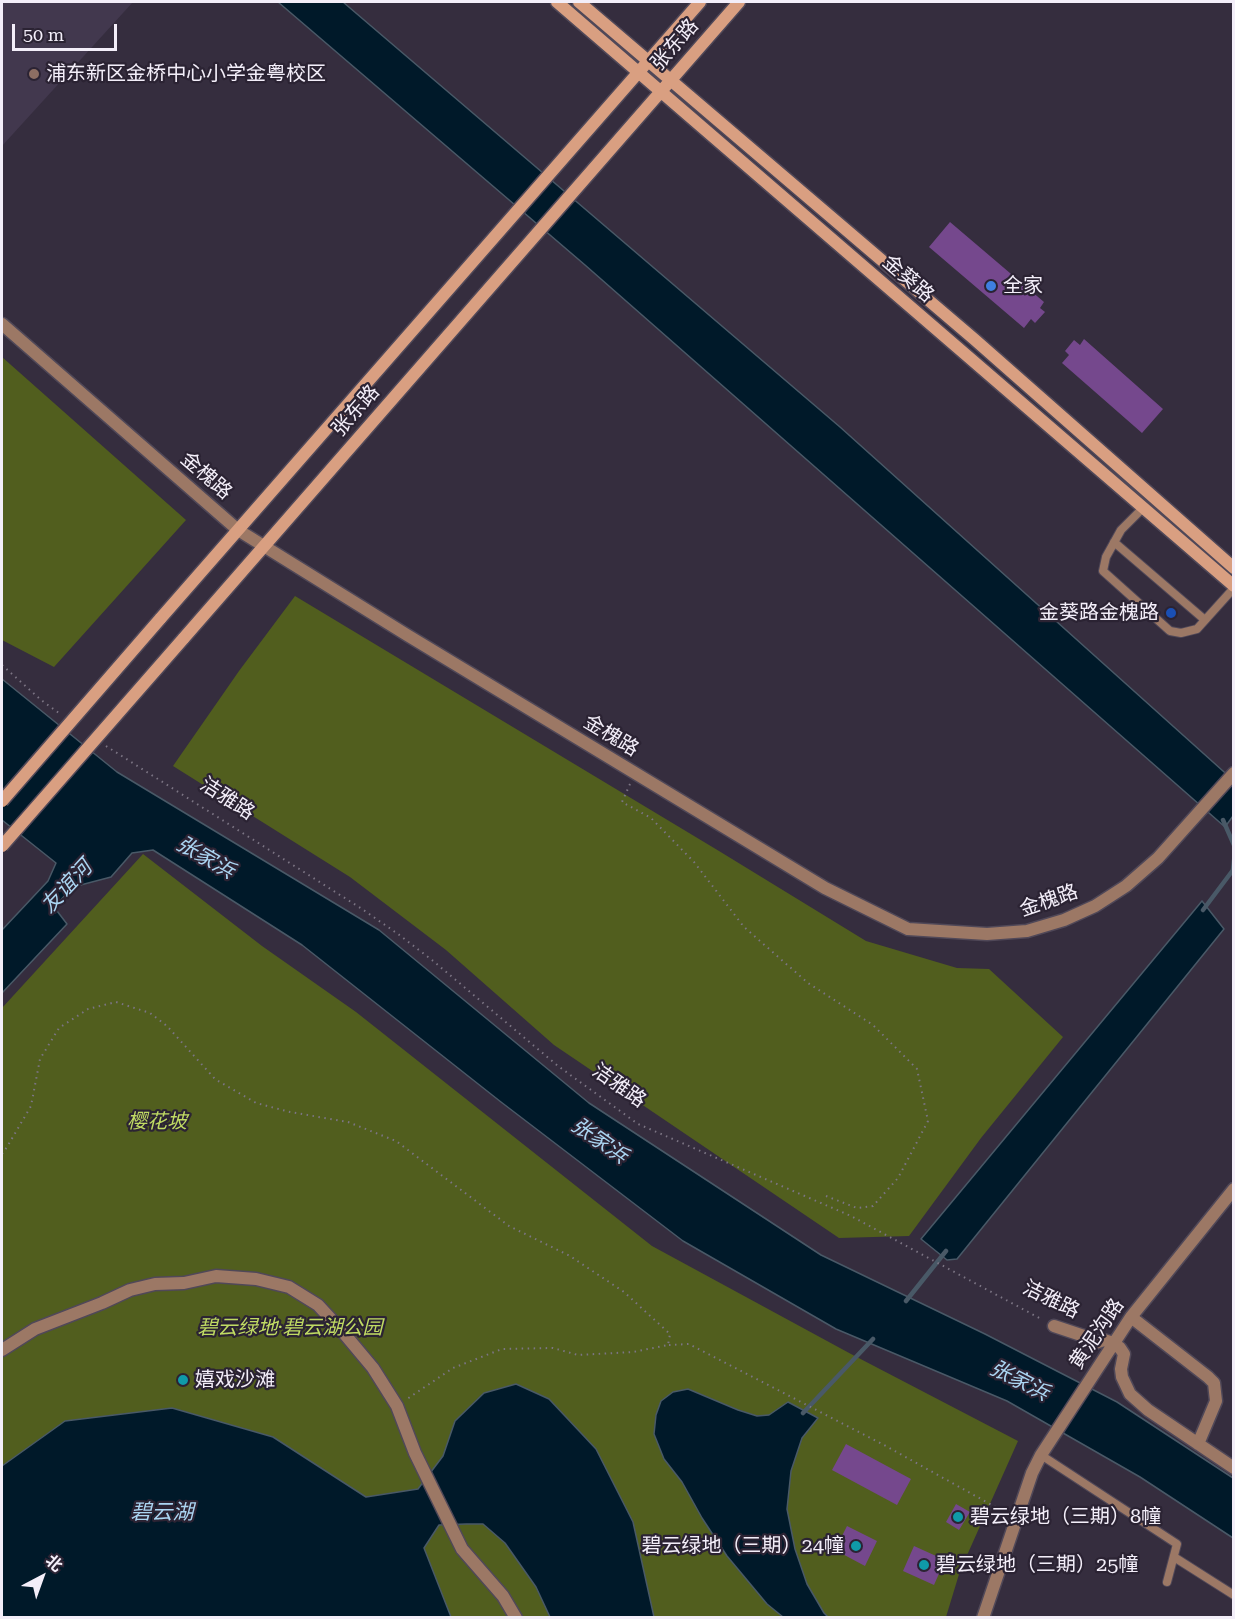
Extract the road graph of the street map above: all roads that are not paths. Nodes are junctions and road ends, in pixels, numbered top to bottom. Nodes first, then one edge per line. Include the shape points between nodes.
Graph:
1 (557, 2) edge
2 (579, 2) edge
3 (700, 2) edge
4 (739, 2) edge
5 (648, 61) junction
6 (639, 72) junction
7 (670, 80) junction
8 (661, 91) junction
9 (2, 324) edge
10 (1143, 508) junction
11 (238, 530) junction
12 (1114, 542) junction
13 (263, 546) junction
14 (1233, 568) edge
15 (1233, 587) edge
16 (1205, 620) junction
17 (1233, 772) edge
18 (2, 801) edge
19 (2, 846) edge
20 (1233, 1189) edge
21 (1131, 1317) junction
22 (1054, 1326) road end
23 (1113, 1343) junction
24 (2, 1350) edge
25 (1198, 1444) junction
26 (1041, 1455) junction
27 (1233, 1468) edge
28 (1174, 1557) junction
29 (1167, 1582) dead end
30 (1233, 1594) edge
31 (516, 1617) edge
32 (983, 1617) edge

1 - 6 main road, 金葵路
2 - 5 main road, 金葵路
3 - 5 main road, 张东路
4 - 7 main road, 张东路
5 - 6 main road, 张东路
5 - 7 main road, 金葵路
6 - 8 main road, 金葵路
6 - 11 main road, 张东路
7 - 8 main road, 张东路
7 - 14 main road, 金葵路 via 974,339
8 - 10 main road, 金葵路
8 - 13 main road, 张东路
9 - 11 street, 金槐路
10 - 12 lane
10 - 15 main road, 金葵路
11 - 13 street, 金槐路
11 - 18 main road, 张东路, bridge
12 - 16 lane
12 - 16 lane via 1103,572 1170,631 1197,629
13 - 17 street, 金槐路 via 825,888 908,929 987,934 1027,931 1095,906 1158,858
13 - 19 main road, 张东路, bridge
15 - 16 lane
20 - 21 street, 黄泥沟路
21 - 23 street, 黄泥沟路
21 - 25 street via 1214,1383 1216,1401
22 - 23 street, 洁雅路 via 1095,1343
23 - 25 street via 1124,1354 1122,1377 1130,1394
23 - 26 street, 黄泥沟路
24 - 31 street via 35,1329 130,1290 155,1284 216,1276 289,1287 318,1305 373,1368 397,1406 415,1454 462,1549
25 - 27 street
26 - 28 lane via 1177,1544
26 - 32 street, 黄泥沟路
28 - 29 lane
28 - 30 lane

